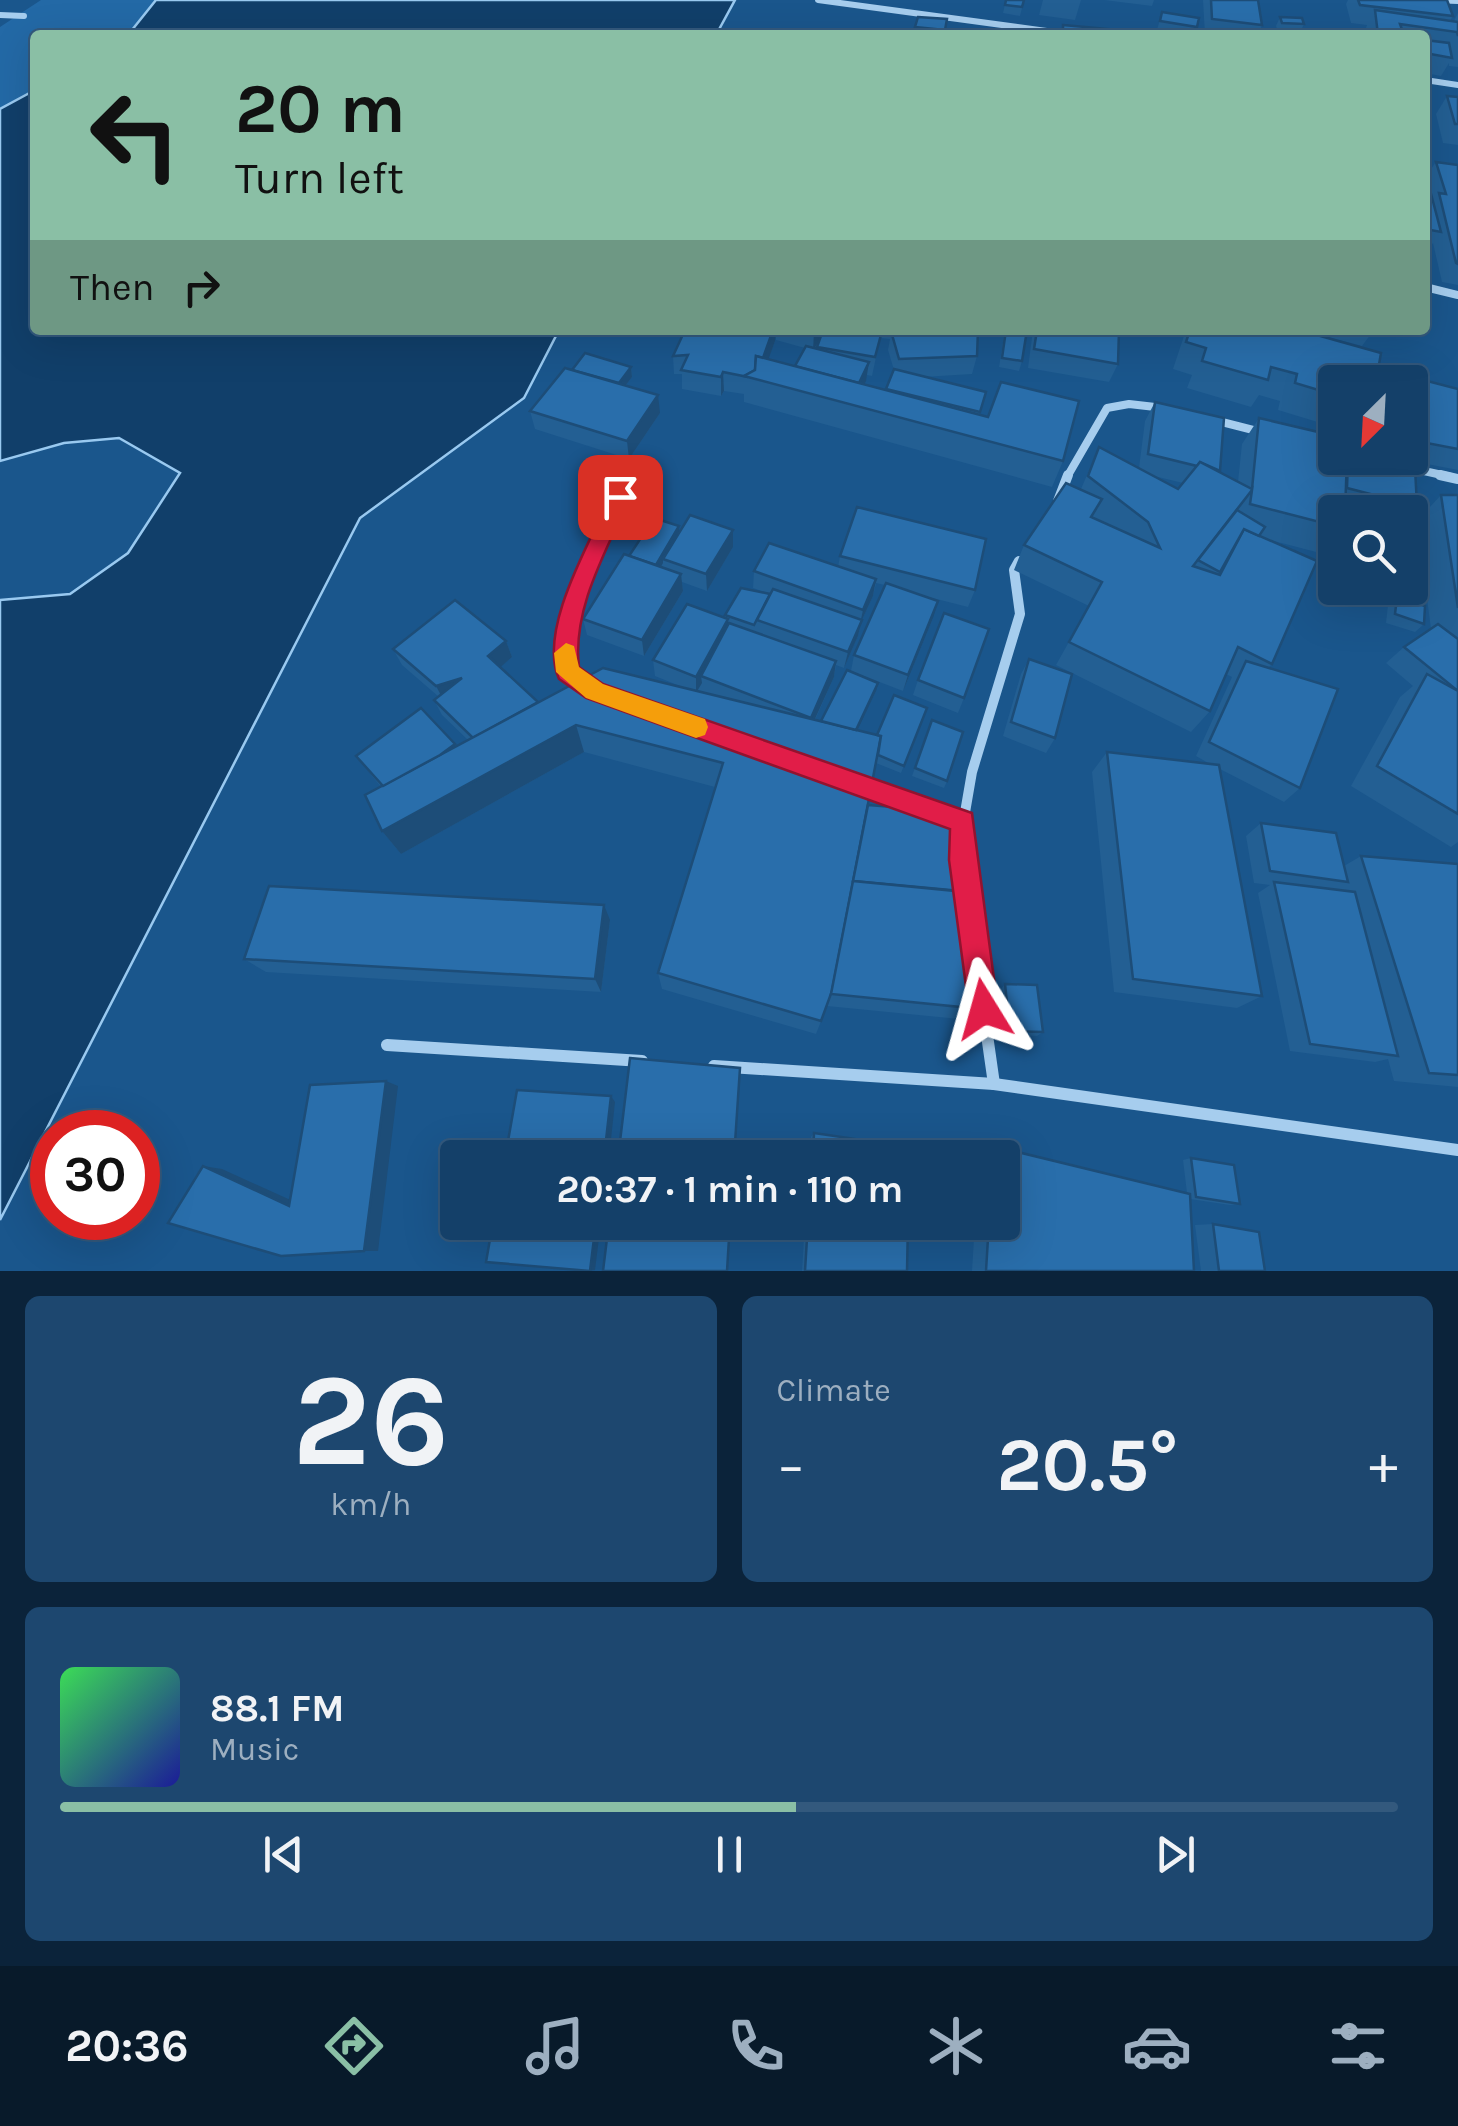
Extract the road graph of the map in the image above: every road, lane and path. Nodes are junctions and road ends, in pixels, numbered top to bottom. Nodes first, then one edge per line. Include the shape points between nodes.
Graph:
1 (818, 0) edge
2 (1430, 0) edge
3 (1458, 1) edge
4 (0, 14) edge
5 (24, 16) dead end
6 (1039, 30) edge
7 (1430, 81) edge
8 (1458, 84) edge
9 (1430, 288) edge
10 (1458, 296) edge
11 (1174, 410) edge
12 (1210, 419) edge
13 (1281, 436) edge
14 (1428, 472) edge
15 (1458, 480) edge
16 (620, 497) dead end
17 (1055, 509) edge
18 (1024, 554) edge
19 (610, 696) edge
20 (852, 782) edge
21 (963, 822) junction
22 (387, 1045) dead end
23 (661, 1063) edge
24 (700, 1065) edge
25 (994, 1084) junction
26 (1458, 1150) edge

1 - 6 street
2 - 3 street
4 - 5 street
7 - 8 street
9 - 10 street
11 - 17 street via 1108,408 1072,463
12 - 13 street
14 - 15 street
16 - 19 street via 574,604 565,644 568,672
18 - 21 street via 1014,570 1020,614
20 - 21 street
21 - 25 street via 962,860
22 - 23 street
24 - 25 street
25 - 26 street

